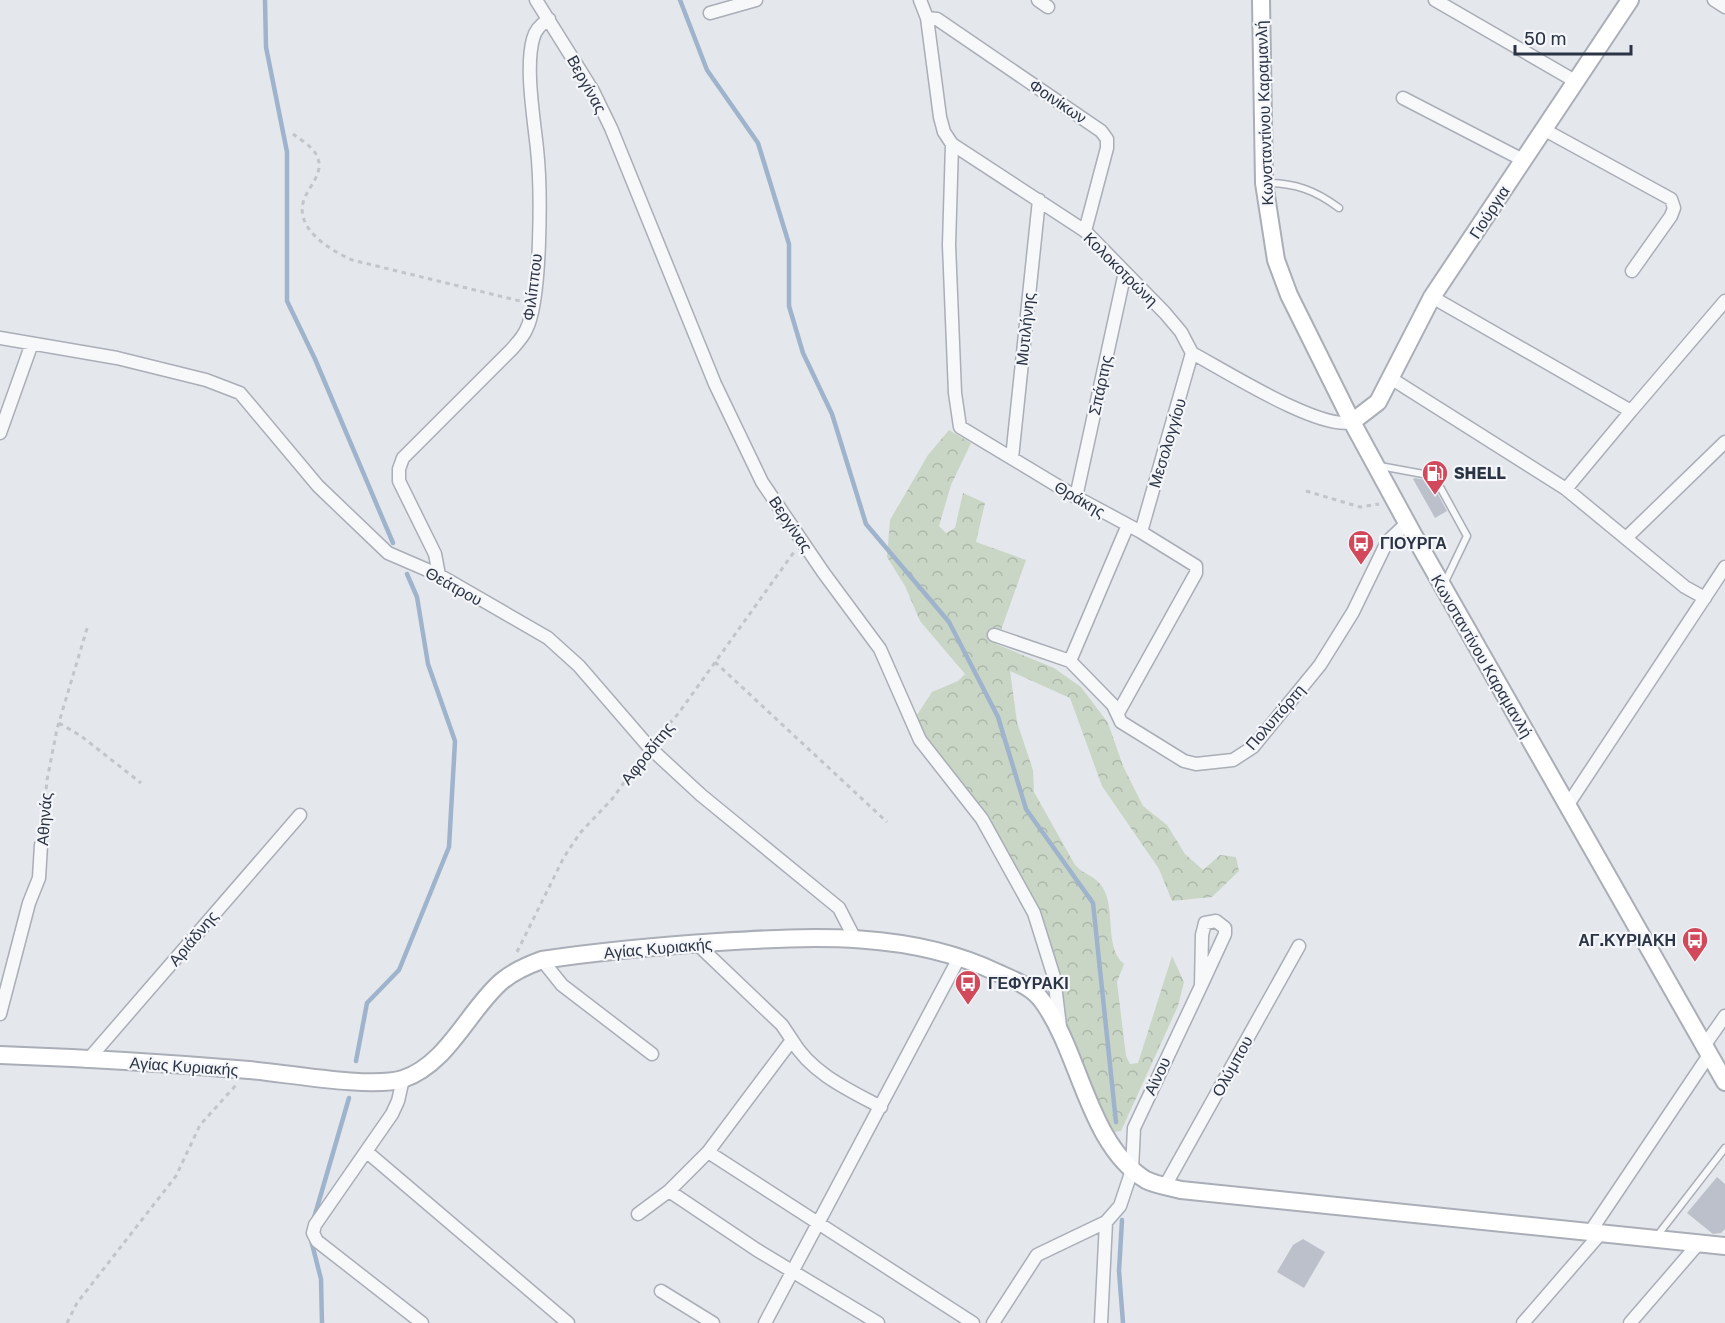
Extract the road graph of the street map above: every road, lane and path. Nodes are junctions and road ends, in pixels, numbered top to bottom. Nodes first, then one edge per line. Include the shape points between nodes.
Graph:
1 (536, 0) edge
2 (756, 0) edge
3 (920, 0) edge
4 (1261, 0) edge
5 (1435, 0) edge
6 (1630, 0) edge
7 (1714, 0) edge
8 (1725, 7) edge
9 (710, 13) dead end
10 (927, 18) junction
11 (549, 19) junction
12 (1575, 81) junction
13 (1403, 98) dead end
14 (1543, 129) junction
15 (293, 134) dead end
16 (952, 144) junction
17 (1523, 160) junction
18 (1264, 183) junction
19 (1039, 200) junction
20 (1339, 208) dead end
21 (1084, 231) junction
22 (1632, 271) dead end
23 (1125, 272) junction
24 (1432, 297) junction
25 (1725, 301) edge
26 (533, 304) junction
27 (0, 338) edge
28 (32, 346) junction
29 (1192, 353) junction
30 (1392, 379) junction
31 (1631, 411) junction
32 (1352, 422) junction
33 (0, 433) edge
34 (1725, 442) edge
35 (1012, 458) junction
36 (1375, 465) junction
37 (1566, 489) junction
38 (1306, 490) dead end
39 (1076, 497) junction
40 (1393, 497) junction
41 (1407, 523) junction
42 (1127, 527) junction
43 (1141, 532) junction
44 (1626, 538) junction
45 (802, 542) junction
46 (1725, 567) edge
47 (439, 575) junction
48 (1443, 587) junction
49 (1705, 598) junction
50 (88, 625) dead end
51 (994, 635) dead end
52 (1070, 661) junction
53 (715, 662) junction
54 (1118, 713) junction
55 (59, 723) junction
56 (649, 747) junction
57 (141, 783) dead end
58 (1567, 806) junction
59 (300, 815) dead end
60 (887, 822) dead end
61 (41, 845) joint
62 (855, 939) junction
63 (696, 943) junction
64 (1299, 946) dead end
65 (960, 956) junction
66 (542, 960) junction
67 (511, 975) junction
68 (1201, 986) dead end
69 (0, 1014) edge
70 (1725, 1017) edge
71 (1061, 1033) junction
72 (792, 1040) junction
73 (1707, 1050) junction
74 (652, 1054) dead end
75 (0, 1055) edge
76 (87, 1061) junction
77 (249, 1070) junction
78 (403, 1079) junction
79 (1725, 1082) edge
80 (881, 1107) junction
81 (1725, 1148) edge
82 (367, 1152) junction
83 (708, 1152) junction
84 (1132, 1170) junction
85 (1165, 1186) junction
86 (669, 1191) junction
87 (638, 1214) dead end
88 (1106, 1222) junction
89 (818, 1224) junction
90 (1596, 1232) junction
91 (1655, 1239) junction
92 (1700, 1243) junction
93 (1725, 1246) edge
94 (793, 1270) junction
95 (661, 1291) dead end
96 (67, 1323) edge
97 (422, 1323) edge
98 (568, 1323) edge
99 (713, 1323) edge
100 (765, 1323) edge
101 (878, 1323) edge
102 (973, 1323) edge
103 (993, 1323) edge
104 (1101, 1323) edge
105 (1523, 1323) edge
106 (1630, 1323) edge

1 - 11 street, Βεργίνας
2 - 9 street
3 - 10 street
4 - 18 street, Κωνσταντίνου Καραμανλή
5 - 12 street
6 - 12 street, Γιούργια
7 - 8 street
10 - 16 street via 940,117
10 - 21 street, Φοινίκων via 937,19 1101,131 1107,139
11 - 26 street, Φιλίππου via 536,32 531,49 531,99 539,166
11 - 45 street, Βεργίνας via 611,128 731,421 762,482
12 - 14 street, Γιούργια
13 - 17 street
14 - 17 street, Γιούργια
14 - 22 street via 1671,200 1671,216
15 - 26 path via 317,156 319,166 302,206 304,222 334,252 352,260
16 - 19 street, Κολοκοτρώνη
16 - 35 street, Θράκης via 949,245 960,426
17 - 24 street, Γιούργια
18 - 20 lane via 1289,183 1308,189
18 - 32 street, Κωνσταντίνου Καραμανλή via 1274,249 1289,295
19 - 21 street, Κολοκοτρώνη
19 - 35 street, Μυτιλήνης
21 - 23 street, Κολοκοτρώνη
23 - 29 street, Κολοκοτρώνη via 1181,332
23 - 39 street, Σπάρτης
24 - 30 street, Γιούργια
24 - 31 street
25 - 31 street
26 - 47 street, Φιλίππου via 526,331 512,349 403,458 399,469 399,481 435,554
27 - 28 street, Θεάτρου
28 - 33 street
28 - 47 street, Θεάτρου via 117,358 206,380 240,393 357,526 388,554
29 - 32 street via 1316,419 1344,425
29 - 43 street, Μεσολογγίου
30 - 32 street, Γιούργια via 1378,402
30 - 37 street
31 - 37 street
32 - 36 street, Κωνσταντίνου Καραμανλή
34 - 44 street
35 - 39 street, Θράκης
36 - 40 street, Κωνσταντίνου Καραμανλή
36 - 48 lane via 1434,476 1467,536
37 - 44 street
38 - 40 path via 1360,507 1372,507
39 - 42 street, Θράκης
40 - 41 street, Κωνσταντίνου Καραμανλή
41 - 48 street, Κωνσταντίνου Καραμανλή
41 - 54 street, Πολυπόρτη via 1387,543 1353,612 1320,665 1253,747 1241,756 1223,763 1196,764 1184,760 1126,726
42 - 43 street, Θράκης
42 - 52 street
43 - 54 street, Θράκης via 1192,563 1196,573
44 - 49 street
45 - 53 path, Αφροδίτης
45 - 71 street, Βεργίνας via 880,649 920,740 982,819 1012,870 1045,945 1054,977
46 - 49 street
47 - 56 street, Θεάτρου via 548,638 579,666
48 - 58 street, Κωνσταντίνου Καραμανλή
49 - 58 street
50 - 55 path, Αθηνάς
51 - 52 street, Πολυπόρτη
52 - 54 street, Πολυπόρτη
53 - 56 path, Αφροδίτης
53 - 60 path
55 - 57 path
55 - 61 path, Αθηνάς via 47,780
56 - 62 street, Θεάτρου via 701,795 839,908
56 - 67 path, Αφροδίτης via 564,857 515,957
58 - 73 street, Κωνσταντίνου Καραμανλή
59 - 76 street, Αριάδνης
61 - 69 street, Αθηνάς via 39,878 28,903
62 - 63 street, Αγίας Κυριακής
62 - 65 street, Αγίας Κυριακής
63 - 66 street, Αγίας Κυριακής
63 - 72 street via 782,1024
64 - 85 street, Ολύμπου
65 - 71 street, Αγίας Κυριακής via 1026,986 1042,1000
65 - 80 street
66 - 67 street, Αγίας Κυριακής
66 - 74 street via 562,985
67 - 78 street, Αγίας Κυριακής via 495,988 440,1053
68 - 84 street, Αίνου via 1134,1128
70 - 73 street
71 - 84 street, Αγίας Κυριακής via 1116,1154
72 - 80 street via 828,1078
72 - 83 street
73 - 79 street, Κωνσταντίνου Καραμανλή
73 - 90 street
75 - 76 street, Αγίας Κυριακής
76 - 77 street, Αγίας Κυριακής
77 - 78 street, Αγίας Κυριακής via 365,1081
77 - 96 path via 200,1125 176,1176 76,1303
78 - 82 street via 395,1107
80 - 89 street
81 - 91 lane
82 - 97 street via 313,1233 317,1241
82 - 98 street
83 - 86 street
83 - 89 street
84 - 85 street, Αγίας Κυριακής
84 - 88 street, Αίνου via 1120,1206
85 - 90 street, Αγίας Κυριακής
86 - 87 street
86 - 94 street
88 - 103 street via 1037,1255
88 - 104 street
89 - 94 street
89 - 102 street
90 - 91 street, Αγίας Κυριακής
90 - 105 street
91 - 92 street, Αγίας Κυριακής
92 - 93 street, Αγίας Κυριακής
92 - 106 street
94 - 100 street
94 - 101 street
95 - 99 street

